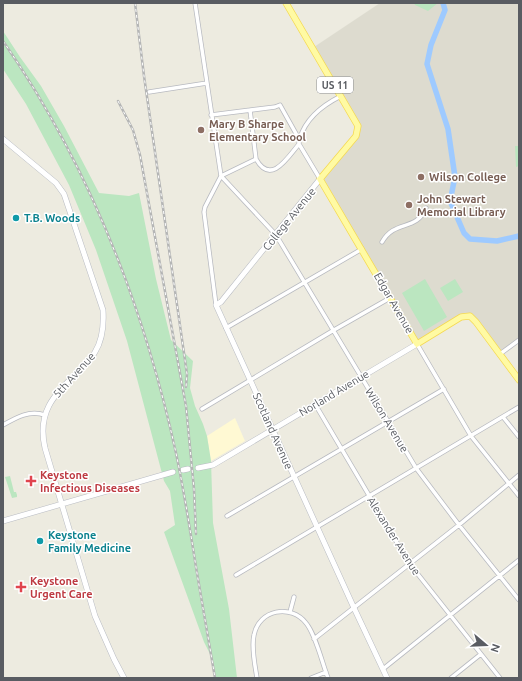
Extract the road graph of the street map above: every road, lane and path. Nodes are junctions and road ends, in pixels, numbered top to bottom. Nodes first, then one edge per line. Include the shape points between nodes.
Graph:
1 (195, 3) edge
2 (286, 3) edge
3 (207, 82) junction
4 (150, 92) dead end
5 (341, 96) junction
6 (250, 110) junction
7 (211, 115) junction
8 (3, 139) edge
9 (300, 139) junction
10 (299, 144) junction
11 (256, 158) junction
12 (221, 176) junction
13 (320, 179) junction
14 (426, 208) dead end
15 (276, 234) junction
16 (382, 242) dead end
17 (362, 250) junction
18 (305, 283) junction
19 (390, 298) junction
20 (216, 305) junction
21 (226, 328) junction
22 (334, 330) junction
23 (519, 340) edge
24 (418, 344) junction
25 (500, 354) junction
26 (361, 376) junction
27 (519, 380) edge
28 (250, 381) junction
29 (444, 389) junction
30 (315, 404) junction
31 (519, 407) edge
32 (202, 409) dead end
33 (45, 415) junction
34 (503, 417) junction
35 (388, 423) junction
36 (3, 425) edge
37 (273, 430) junction
38 (471, 436) junction
39 (519, 437) edge
40 (342, 450) junction
41 (198, 468) dead end
42 (416, 468) junction
43 (173, 472) dead end
44 (519, 475) edge
45 (294, 478) junction
46 (508, 483) junction
47 (369, 496) junction
48 (519, 496) edge
49 (62, 505) junction
50 (227, 516) dead end
51 (3, 521) edge
52 (459, 524) junction
53 (317, 526) junction
54 (519, 560) edge
55 (409, 563) junction
56 (236, 575) dead end
57 (499, 576) junction
58 (294, 597) dead end
59 (519, 600) edge
60 (354, 608) junction
61 (290, 612) junction
62 (450, 616) junction
63 (314, 639) junction
64 (481, 654) junction
65 (382, 669) junction
66 (326, 672) junction
67 (124, 678) edge
68 (257, 678) edge
69 (311, 678) edge
70 (328, 678) edge
71 (387, 678) edge
72 (451, 678) edge
73 (500, 678) edge

1 - 3 street
2 - 5 main road, US 11
3 - 4 street
3 - 7 street
5 - 9 street via 328,102 314,114
5 - 13 main road, College Avenue / US 11 via 358,130 356,136
6 - 7 street
6 - 9 street via 280,105
6 - 11 street
7 - 12 street
8 - 33 street, 5th Avenue via 56,183 64,194 103,310 103,332 96,351 55,394
9 - 10 street
10 - 11 street via 276,170 265,169
10 - 13 street, Edgar Avenue
11 - 12 street
12 - 15 street, Wilson Avenue
12 - 20 street, Scotland Avenue via 204,212
13 - 15 street, College Avenue
13 - 17 main road, Edgar Avenue
14 - 16 street via 417,220 392,230 386,234
15 - 18 street, Wilson Avenue
15 - 20 street, College Avenue
17 - 18 street
17 - 19 main road, Edgar Avenue
18 - 21 street
18 - 22 street, Wilson Avenue
19 - 22 street
19 - 24 main road, Edgar Avenue
20 - 21 street, Scotland Avenue
21 - 28 street, Scotland Avenue
22 - 26 street, Wilson Avenue
22 - 28 street
23 - 25 street
24 - 25 main road, Norland Avenue via 461,317 470,316
24 - 26 street, Norland Avenue
24 - 29 street, Edgar Avenue
25 - 27 main road
26 - 30 street, Norland Avenue
26 - 35 street, Wilson Avenue
28 - 32 street
28 - 37 street, Scotland Avenue
29 - 35 street
29 - 38 street, Edgar Avenue
30 - 37 street, Norland Avenue
30 - 40 street, Alexander Avenue
31 - 34 street
33 - 36 street via 25,414
33 - 49 street, 5th Avenue via 44,441
34 - 38 street
34 - 39 street
35 - 40 street
35 - 42 street, Wilson Avenue
37 - 41 street, Norland Avenue via 213,465
37 - 45 street, Scotland Avenue
38 - 42 street
38 - 46 street, Edgar Avenue
40 - 45 street
40 - 47 street, Alexander Avenue
42 - 47 street
42 - 52 street, Wilson Avenue
43 - 49 street
44 - 46 street
45 - 50 street
45 - 53 street, Scotland Avenue
46 - 48 street, Edgar Avenue
46 - 52 street
47 - 53 street
47 - 55 street, Alexander Avenue
49 - 51 street
49 - 67 street, 5th Avenue via 95,616
52 - 55 street
52 - 57 street, Wilson Avenue
53 - 56 street
53 - 60 street, Scotland Avenue
54 - 57 street
55 - 60 street
55 - 62 street, Alexander Avenue
57 - 59 street, Wilson Avenue
57 - 62 street
58 - 61 street
60 - 63 street
60 - 65 street, Scotland Avenue
61 - 63 street via 306,623
61 - 68 street via 269,614 257,625 253,641
62 - 64 street, Alexander Avenue
62 - 65 street
63 - 66 street
64 - 72 street
64 - 73 street, Alexander Avenue
65 - 71 street, Scotland Avenue
66 - 69 street
66 - 70 street

